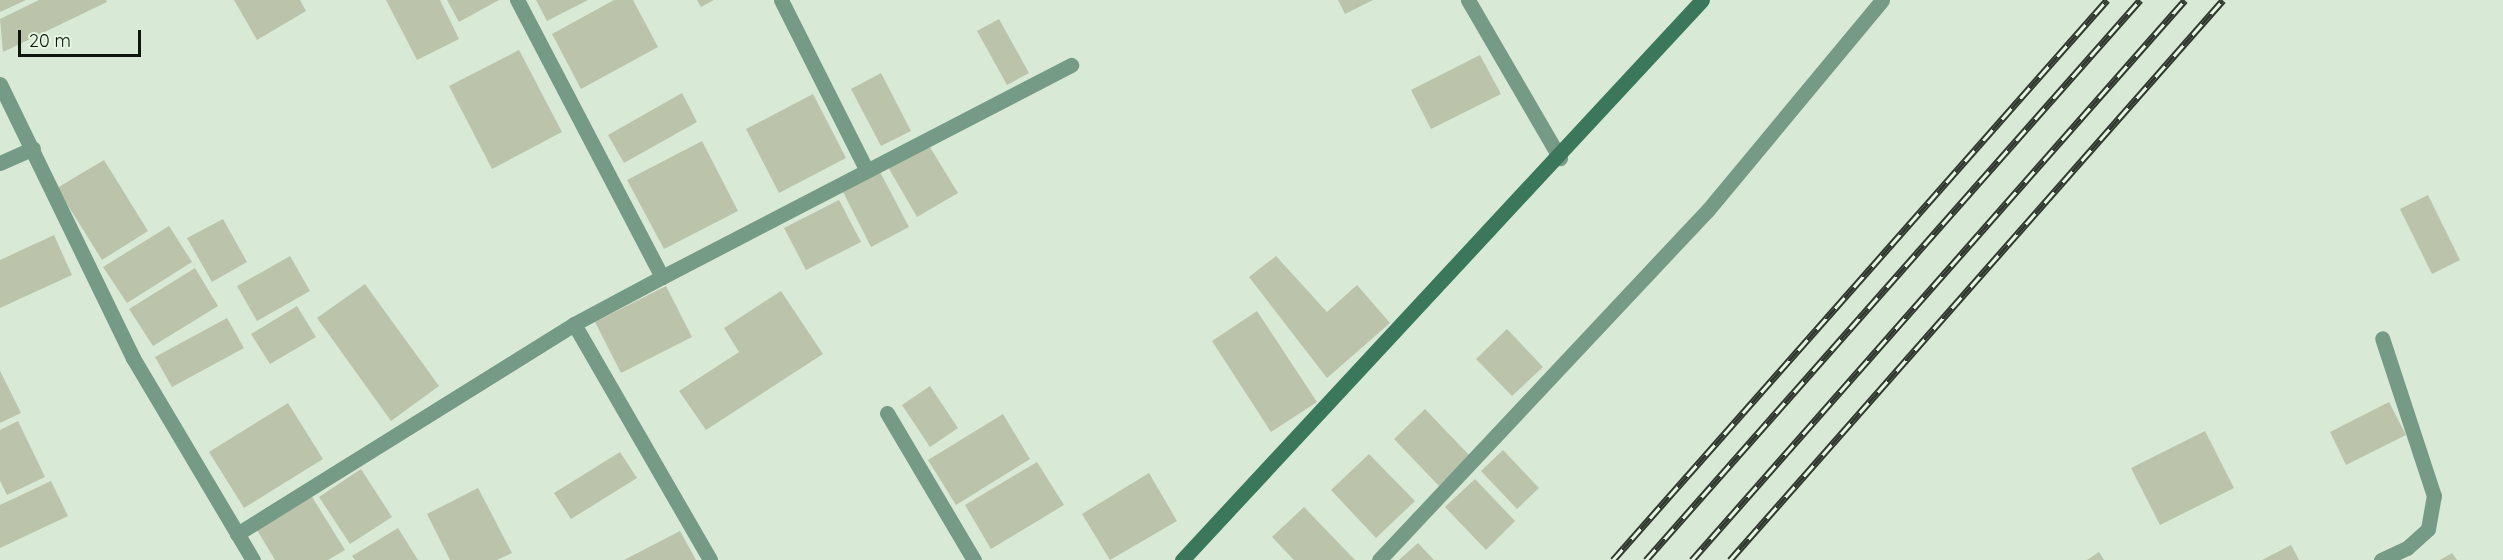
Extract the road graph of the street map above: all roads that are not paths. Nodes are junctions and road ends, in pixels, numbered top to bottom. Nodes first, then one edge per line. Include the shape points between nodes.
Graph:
1 (517, 0) edge
2 (781, 0) edge
3 (1468, 0) edge
4 (1702, 0) edge
5 (1881, 0) edge
6 (1071, 65) dead end
7 (0, 84) edge
8 (33, 148) junction
9 (1560, 158) junction
10 (0, 163) edge
11 (867, 171) junction
12 (662, 278) junction
13 (574, 324) junction
14 (2382, 338) dead end
15 (887, 413) dead end
16 (237, 534) junction
17 (253, 560) edge
18 (710, 560) edge
19 (974, 560) edge
20 (1182, 560) edge
21 (1379, 560) edge
22 (2381, 560) edge

1 - 12 street
2 - 11 street
3 - 9 street
4 - 9 street
5 - 21 street via 1707,211
6 - 11 street
7 - 8 street
8 - 10 street
8 - 16 street via 133,358
9 - 20 street
11 - 12 street
12 - 13 street
13 - 16 street
13 - 18 street
14 - 22 street via 2434,496 2428,529 2407,548
15 - 19 street
16 - 17 street

